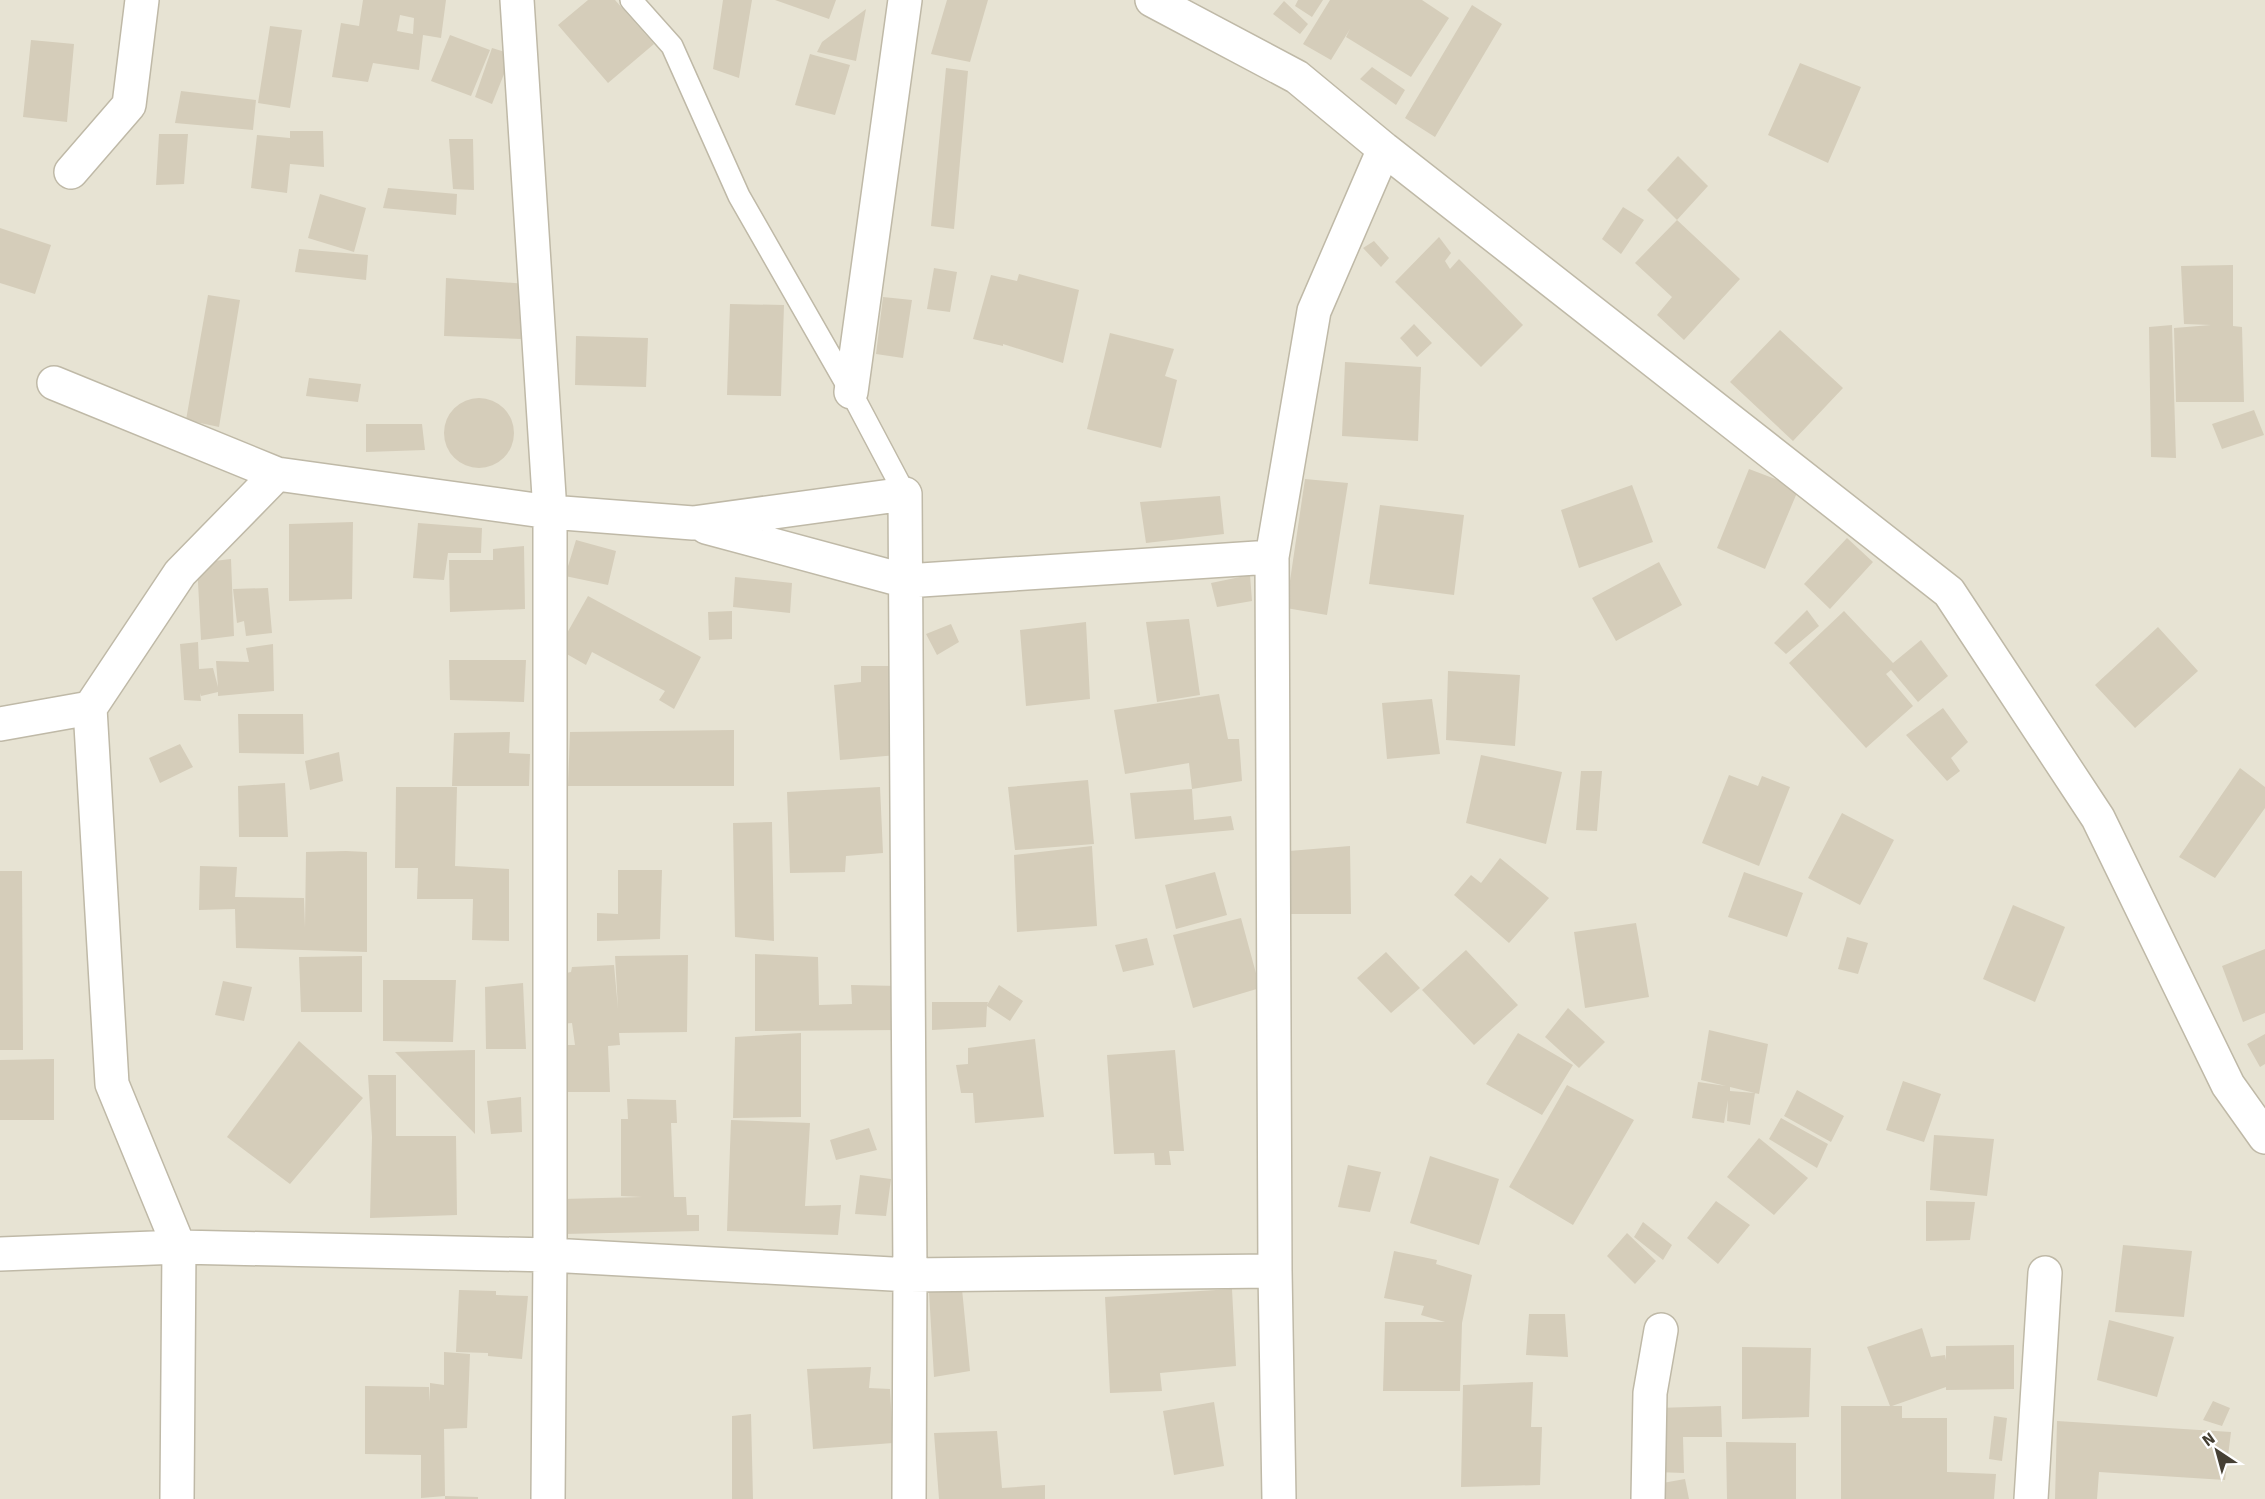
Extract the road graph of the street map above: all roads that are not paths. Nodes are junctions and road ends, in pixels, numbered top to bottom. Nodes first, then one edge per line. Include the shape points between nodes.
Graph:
1 (142, 0) edge
2 (517, 0) edge
3 (632, 0) edge
4 (905, 0) edge
5 (1152, 0) edge
6 (1384, 149) junction
7 (71, 172) dead end
8 (54, 383) dead end
9 (851, 392) junction
10 (277, 474) junction
11 (905, 494) junction
12 (550, 512) junction
13 (693, 523) junction
14 (1272, 557) junction
15 (906, 581) junction
16 (90, 708) junction
17 (0, 724) edge
18 (2265, 1137) edge
19 (179, 1247) junction
20 (0, 1254) edge
21 (550, 1255) junction
22 (1275, 1271) junction
23 (2045, 1274) dead end
24 (910, 1275) junction
25 (1661, 1330) dead end
26 (177, 1499) edge
27 (548, 1499) edge
28 (909, 1499) edge
29 (1279, 1499) edge
30 (1648, 1499) edge
31 (2031, 1499) edge

1 - 7 street via 129,105
2 - 12 street
3 - 9 lane via 672,46 739,196
4 - 9 street
5 - 6 street via 1298,77
6 - 14 street via 1314,311
6 - 18 street via 1949,592 2098,818 2228,1085
8 - 10 street
9 - 11 lane
10 - 12 street
10 - 16 street via 180,573
11 - 13 street
11 - 15 street
12 - 13 street
12 - 21 street
13 - 15 street
14 - 15 street
14 - 22 street
15 - 24 street
16 - 17 street
16 - 19 street via 112,1084
19 - 20 street
19 - 21 street
19 - 26 street
21 - 24 street
21 - 27 street
22 - 24 street
22 - 29 street
23 - 31 street
24 - 28 street
25 - 30 street via 1650,1393

